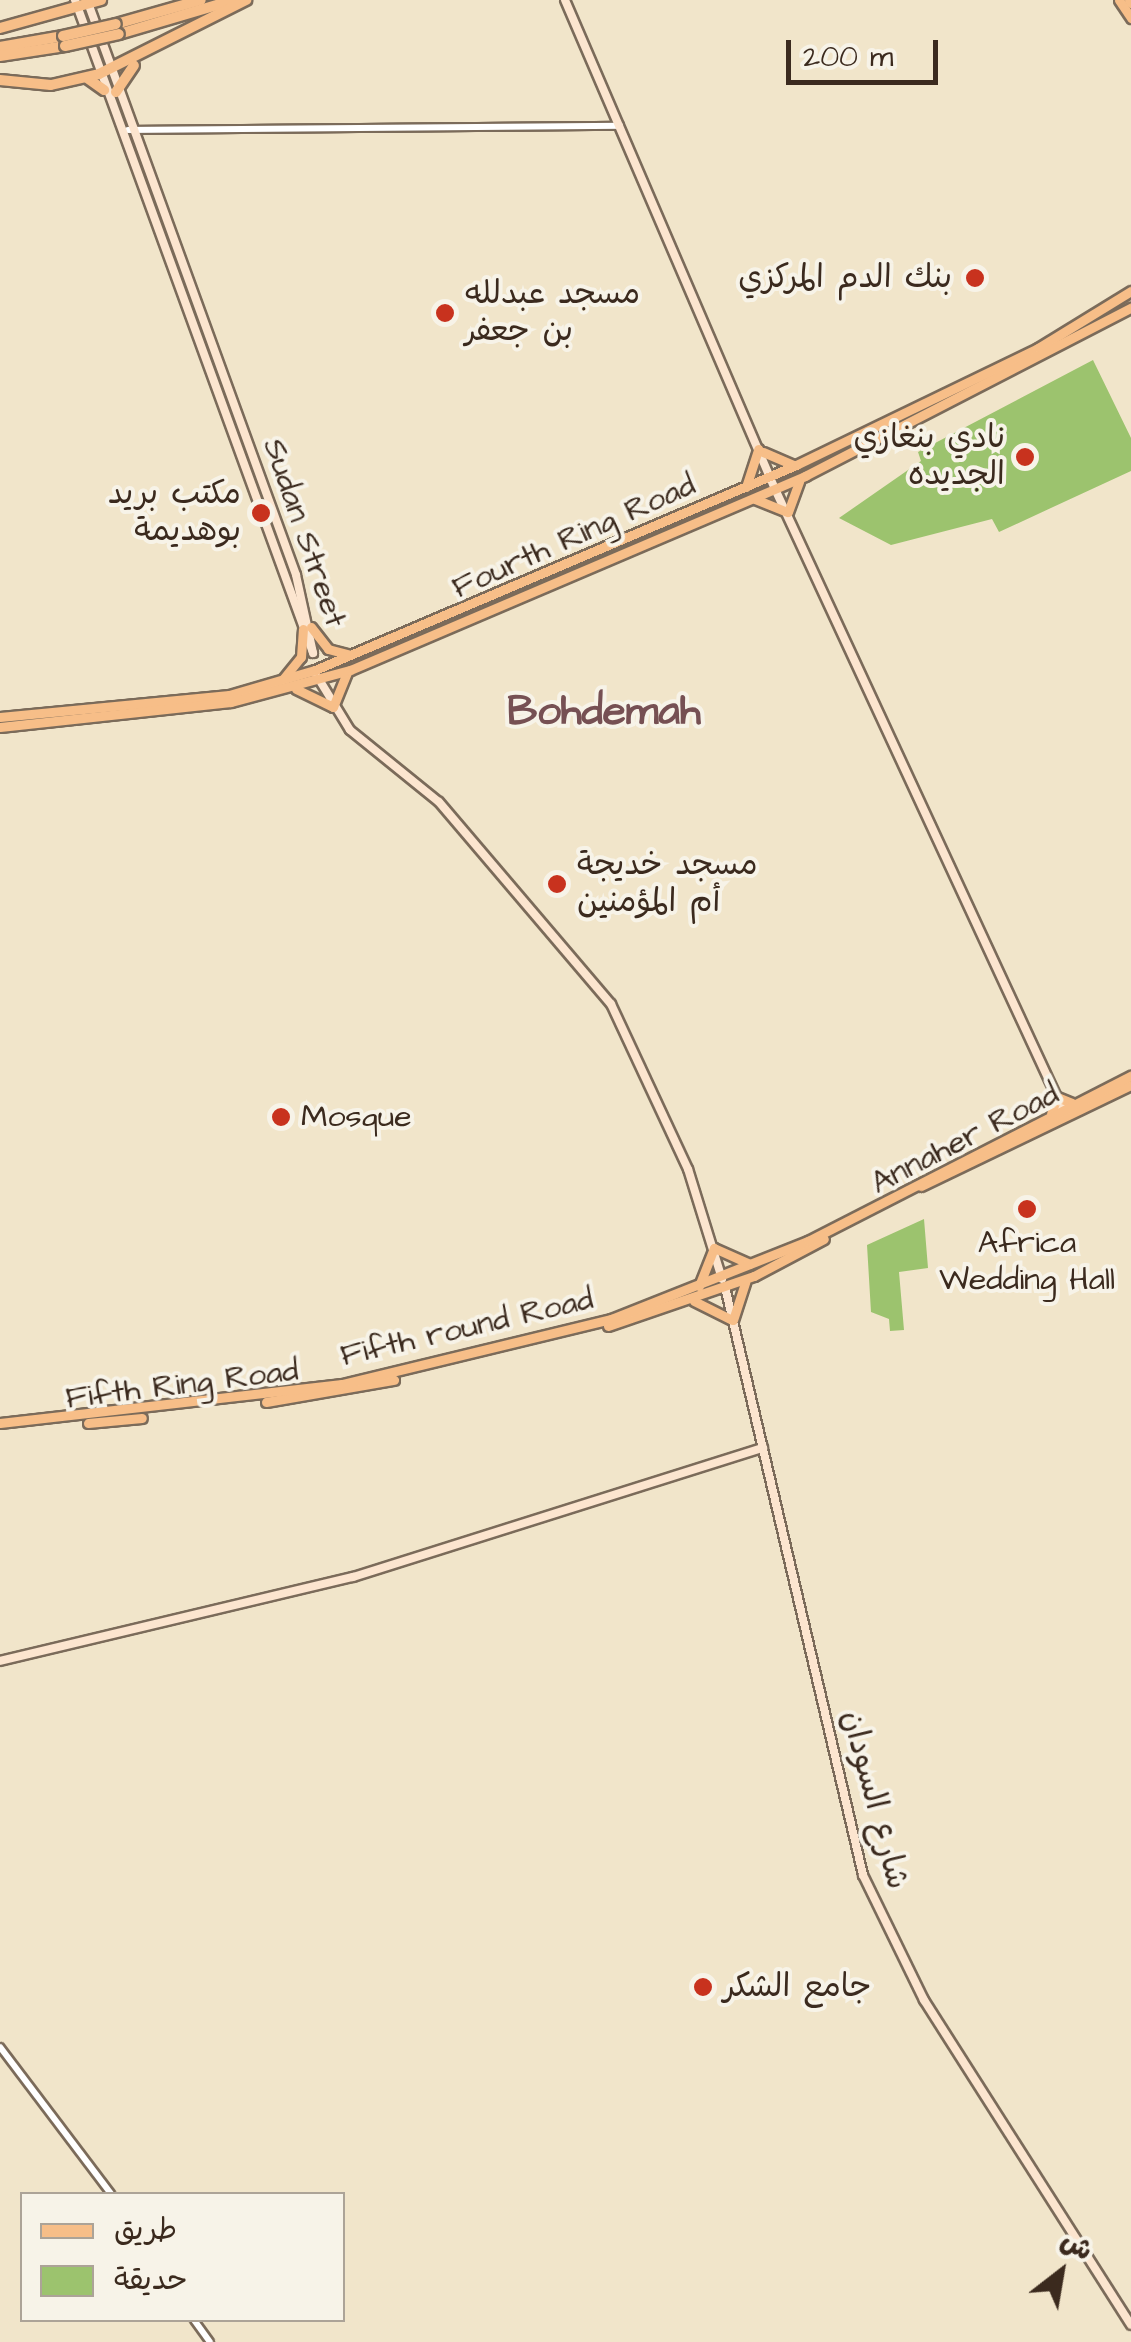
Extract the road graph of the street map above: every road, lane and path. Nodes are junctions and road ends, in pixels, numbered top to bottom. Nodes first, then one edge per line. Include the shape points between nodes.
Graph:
1 (66, 0) edge
2 (201, 0) edge
3 (234, 0) edge
4 (246, 0) edge
5 (565, 0) edge
6 (1119, 0) edge
7 (86, 2) edge
8 (54, 13) junction
9 (1131, 18) edge
10 (0, 28) edge
11 (117, 29) junction
12 (64, 41) junction
13 (0, 46) edge
14 (152, 52) junction
15 (0, 56) edge
16 (104, 72) junction
17 (86, 78) junction
18 (0, 80) edge
19 (110, 91) junction
20 (620, 126) junction
21 (128, 130) junction
22 (140, 170) junction
23 (1131, 291) edge
24 (1131, 308) edge
25 (760, 450) junction
26 (796, 466) junction
27 (772, 476) junction
28 (805, 476) junction
29 (744, 489) junction
30 (779, 492) junction
31 (753, 499) junction
32 (788, 512) junction
33 (575, 566) junction
34 (580, 578) junction
35 (307, 628) junction
36 (352, 656) junction
37 (350, 670) junction
38 (317, 675) junction
39 (279, 683) junction
40 (294, 688) junction
41 (333, 707) junction
42 (0, 717) edge
43 (0, 726) edge
44 (1131, 1076) edge
45 (1131, 1085) edge
46 (1057, 1097) junction
47 (1074, 1103) junction
48 (1062, 1108) junction
49 (1050, 1114) junction
50 (823, 1240) joint
51 (714, 1248) junction
52 (759, 1263) junction
53 (754, 1276) junction
54 (724, 1283) junction
55 (692, 1295) junction
56 (733, 1320) junction
57 (0, 1426) edge
58 (764, 1448) junction
59 (0, 1661) edge
60 (0, 2047) edge
61 (109, 2192) edge
62 (1131, 2325) edge

1 - 8 highway
2 - 11 highway
3 - 11 highway
4 - 14 highway
5 - 20 main road
6 - 9 main road
7 - 8 highway
7 - 16 main road
8 - 10 highway
11 - 12 highway, bridge
12 - 13 highway
12 - 15 highway
14 - 16 highway
14 - 19 highway
16 - 17 highway
16 - 19 main road
17 - 18 highway
17 - 19 highway
19 - 21 main road
19 - 22 main road
20 - 21 street
20 - 25 main road
21 - 22 main road
22 - 35 main road, Sudan Street
23 - 26 main road, Fourth Ring Road via 1038,348
24 - 28 main road, Fourth Ring Road
25 - 26 main road
25 - 27 main road
25 - 29 main road
26 - 27 main road, Fourth Ring Road
27 - 29 main road, Fourth Ring Road
27 - 30 main road
28 - 30 main road, Fourth Ring Road
28 - 32 main road
29 - 33 main road, Fourth Ring Road
30 - 31 main road, Fourth Ring Road
30 - 32 main road
31 - 32 main road
31 - 34 main road, Fourth Ring Road
32 - 46 main road
33 - 34 main road
33 - 36 main road, Fourth Ring Road
34 - 37 main road, Fourth Ring Road
35 - 36 main road via 328,649
35 - 39 main road via 301,657
36 - 38 main road, Fourth Ring Road
37 - 38 main road, Fourth Ring Road
37 - 41 main road
38 - 39 main road, Fourth Ring Road
38 - 40 main road, Fourth Ring Road
38 - 41 main road, Sudan Street
39 - 42 main road, Fourth Ring Road
40 - 41 main road
40 - 43 main road, Fourth Ring Road
41 - 51 main road, Sudan Street via 439,802 610,1004 688,1169
44 - 47 main road, Annaher Road
45 - 50 main road, Annaher Road
46 - 47 main road
46 - 48 main road
46 - 49 main road
47 - 48 main road, Annaher Road
48 - 49 main road, Annaher Road
49 - 52 main road, Annaher Road
50 - 53 main road, Fifth Ring Road
51 - 52 main road via 731,1263
51 - 54 main road, Sudan Street
51 - 55 main road via 712,1268
52 - 54 main road
53 - 54 main road, Fifth Ring Road
53 - 56 main road via 735,1296
54 - 55 main road, Fifth Ring Road
54 - 56 main road, شارع السودان
55 - 56 main road
55 - 57 main road, Fifth Ring Road via 436,1371 212,1406
56 - 58 main road, شارع السودان
58 - 59 main road via 364,1574
58 - 62 main road, شارع السودان via 872,1896 934,2017
60 - 61 street

